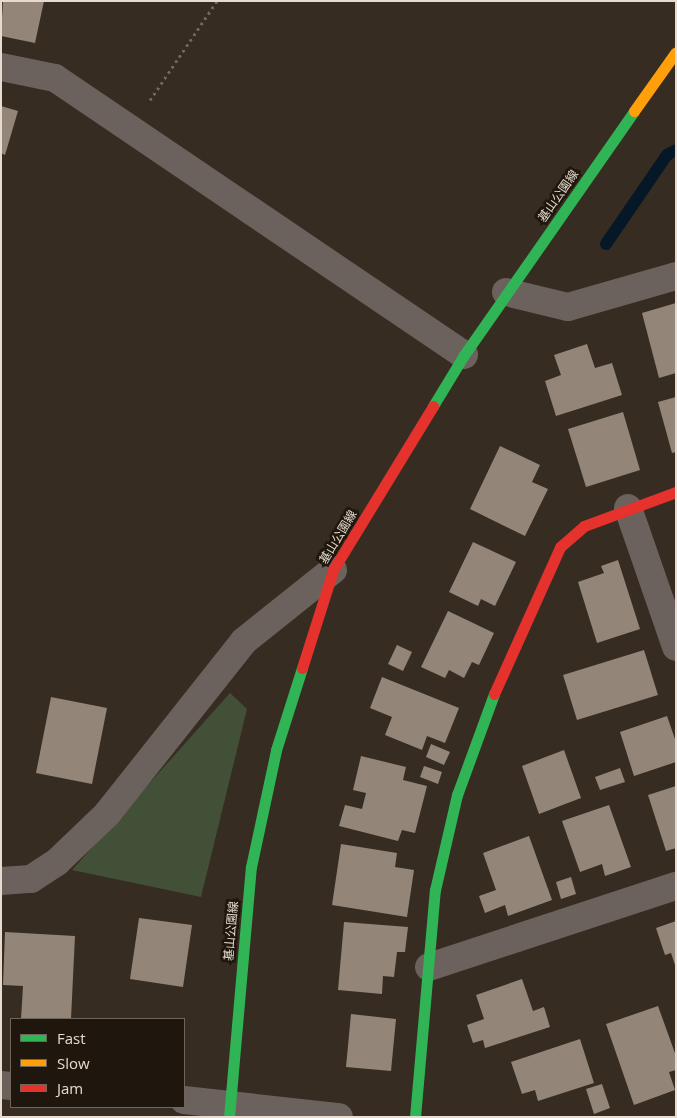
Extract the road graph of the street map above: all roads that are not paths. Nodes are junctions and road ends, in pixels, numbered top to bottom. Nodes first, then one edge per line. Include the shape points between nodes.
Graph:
1 (676, 52) edge
2 (1, 67) edge
3 (676, 276) edge
4 (506, 292) junction
5 (464, 355) junction
6 (676, 492) edge
7 (628, 508) junction
8 (333, 570) junction
9 (676, 647) edge
10 (1, 881) edge
11 (676, 886) edge
12 (429, 967) junction
13 (185, 1100) edge
14 (229, 1110) edge
15 (339, 1117) edge
16 (415, 1117) edge

1 - 4 main road, 基山公園線
2 - 5 street via 55,78
3 - 4 street via 568,307
4 - 5 main road, 基山公園線
5 - 8 main road, 基山公園線
6 - 7 main road
7 - 9 street
7 - 12 main road via 584,526 560,547 503,669 457,795 435,890
8 - 10 street via 244,641 107,814 57,862 31,878
8 - 14 main road, 基山公園線 via 276,750 251,867
11 - 12 street
12 - 16 main road
13 - 14 street
14 - 15 street

